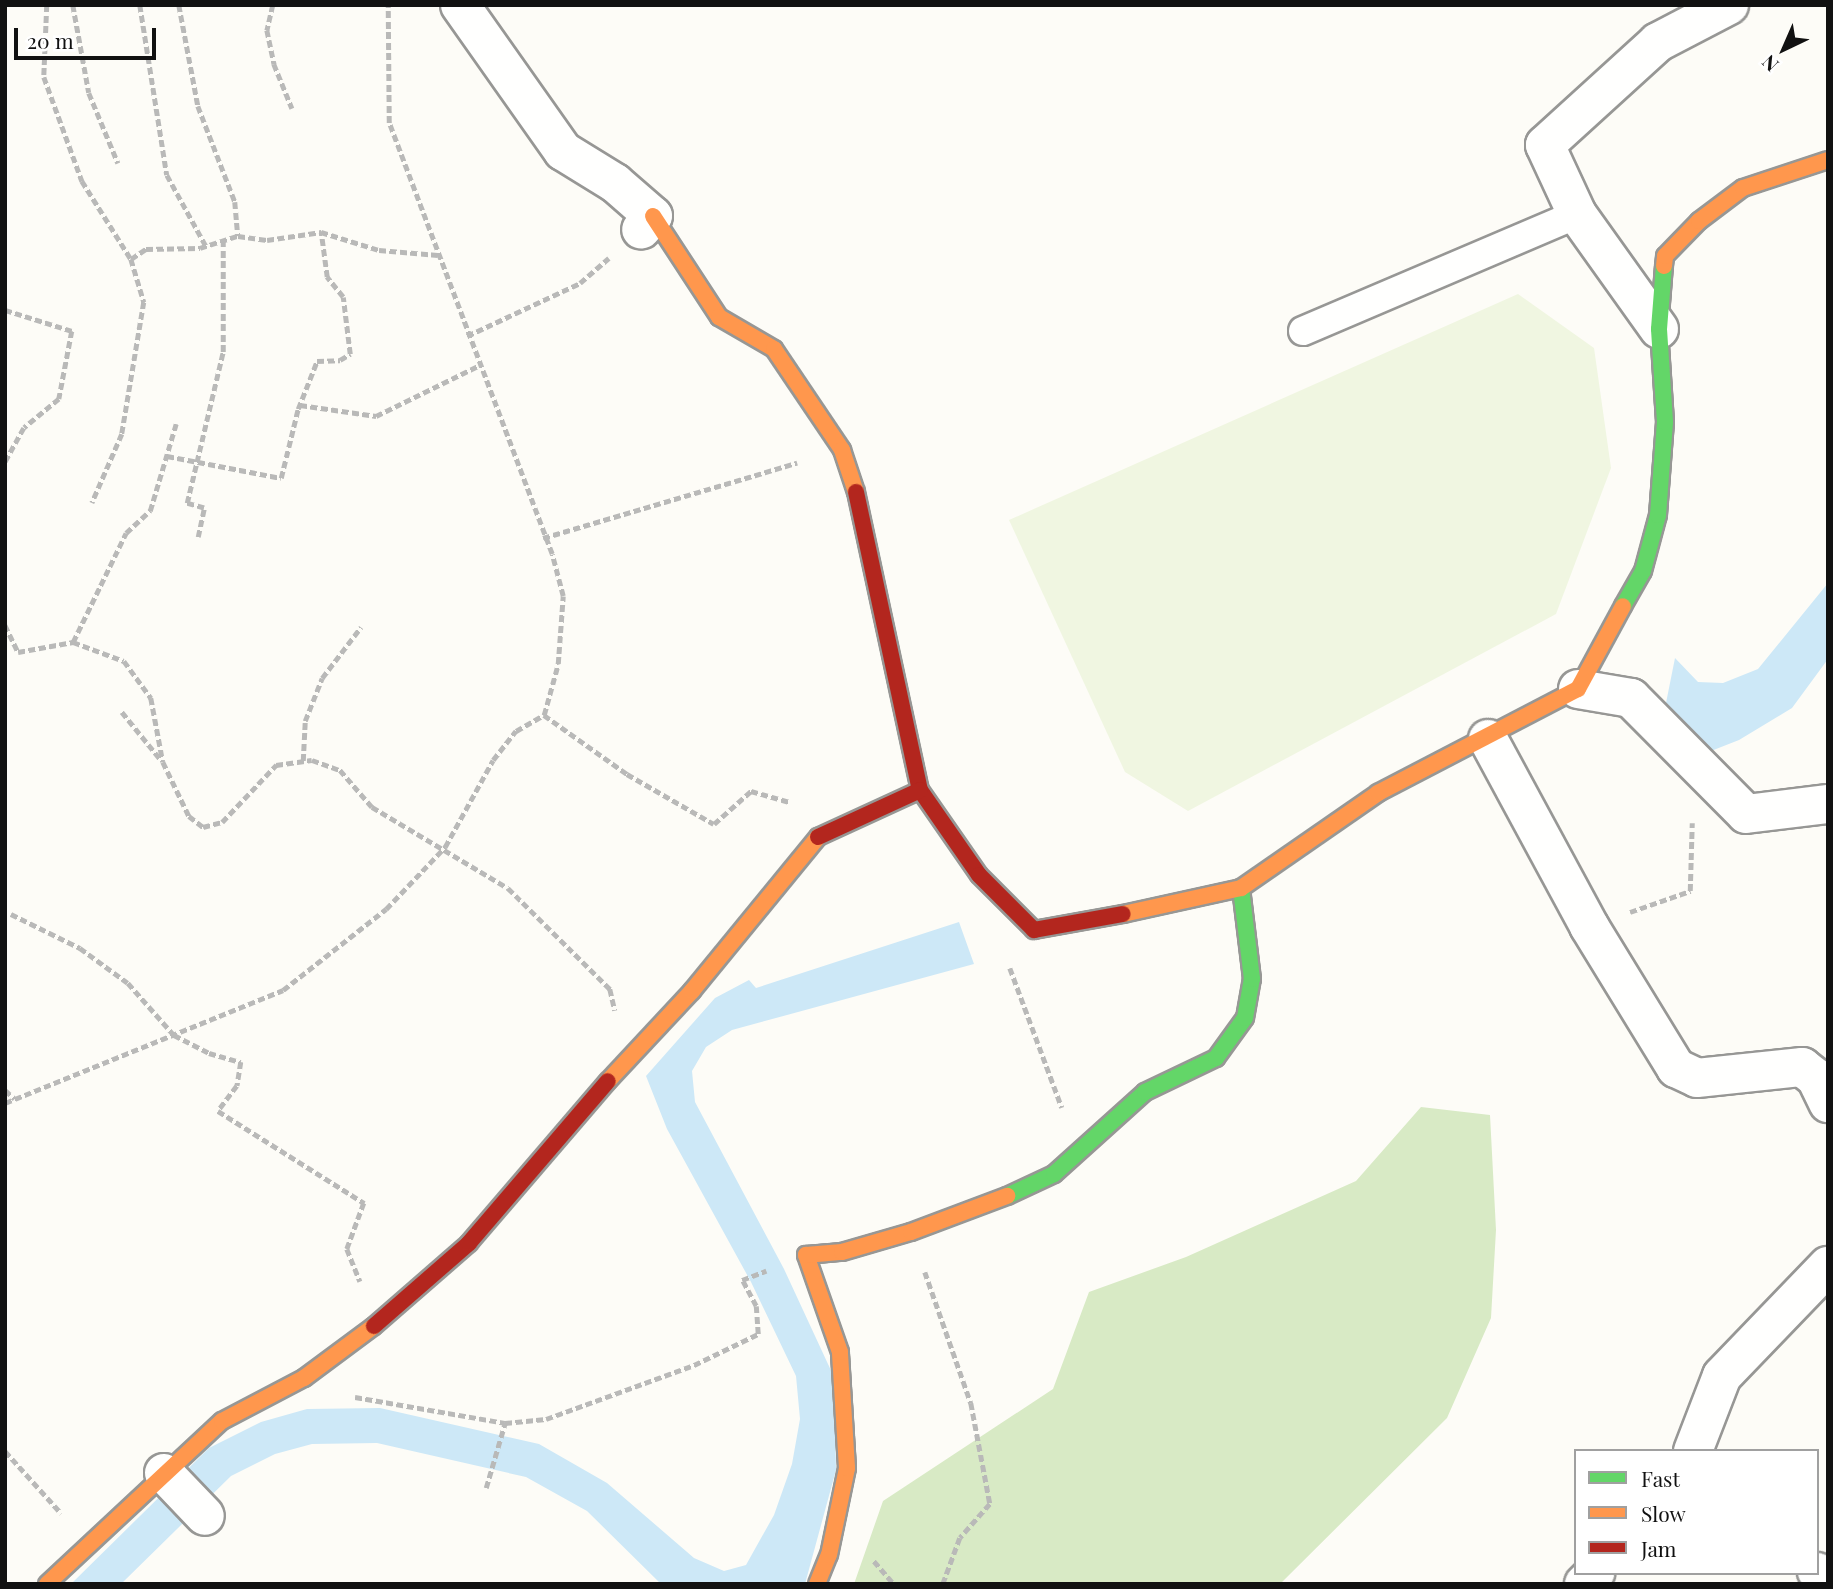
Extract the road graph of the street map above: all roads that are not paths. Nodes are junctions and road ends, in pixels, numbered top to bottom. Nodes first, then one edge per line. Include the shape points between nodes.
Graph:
1 (460, 5) edge
2 (1729, 5) edge
3 (1828, 160) edge
4 (1577, 214) junction
5 (647, 223) joint
6 (1659, 329) junction
7 (1303, 331) dead end
8 (1577, 689) junction
9 (1488, 739) junction
10 (920, 790) junction
11 (1828, 804) edge
12 (1241, 888) junction
13 (1828, 1103) edge
14 (1828, 1266) edge
15 (1694, 1449) edge
16 (164, 1473) junction
17 (205, 1516) dead end
18 (47, 1584) edge
19 (817, 1584) edge

1 - 5 street via 563,151 615,183
2 - 4 street via 1658,42 1545,145
3 - 6 street via 1743,188 1699,220 1665,256
4 - 6 street
4 - 7 lane
5 - 10 street via 719,317 774,349 842,450 852,476
6 - 8 street via 1665,422 1658,515 1643,571 1623,614
8 - 9 street
8 - 11 street via 1631,698 1746,814
9 - 12 street via 1378,793
9 - 13 street via 1589,926 1676,1068 1698,1079 1802,1067 1816,1078
10 - 12 street via 979,875 1034,930
10 - 16 street via 811,840 692,991 625,1060 469,1243 407,1302 304,1378 222,1421
12 - 19 street via 1252,979 1245,1018 1216,1058 1145,1092 1031,1188 911,1232 842,1252 806,1255 840,1352 847,1468 829,1555
14 - 15 street via 1722,1376
16 - 17 street
16 - 18 street

